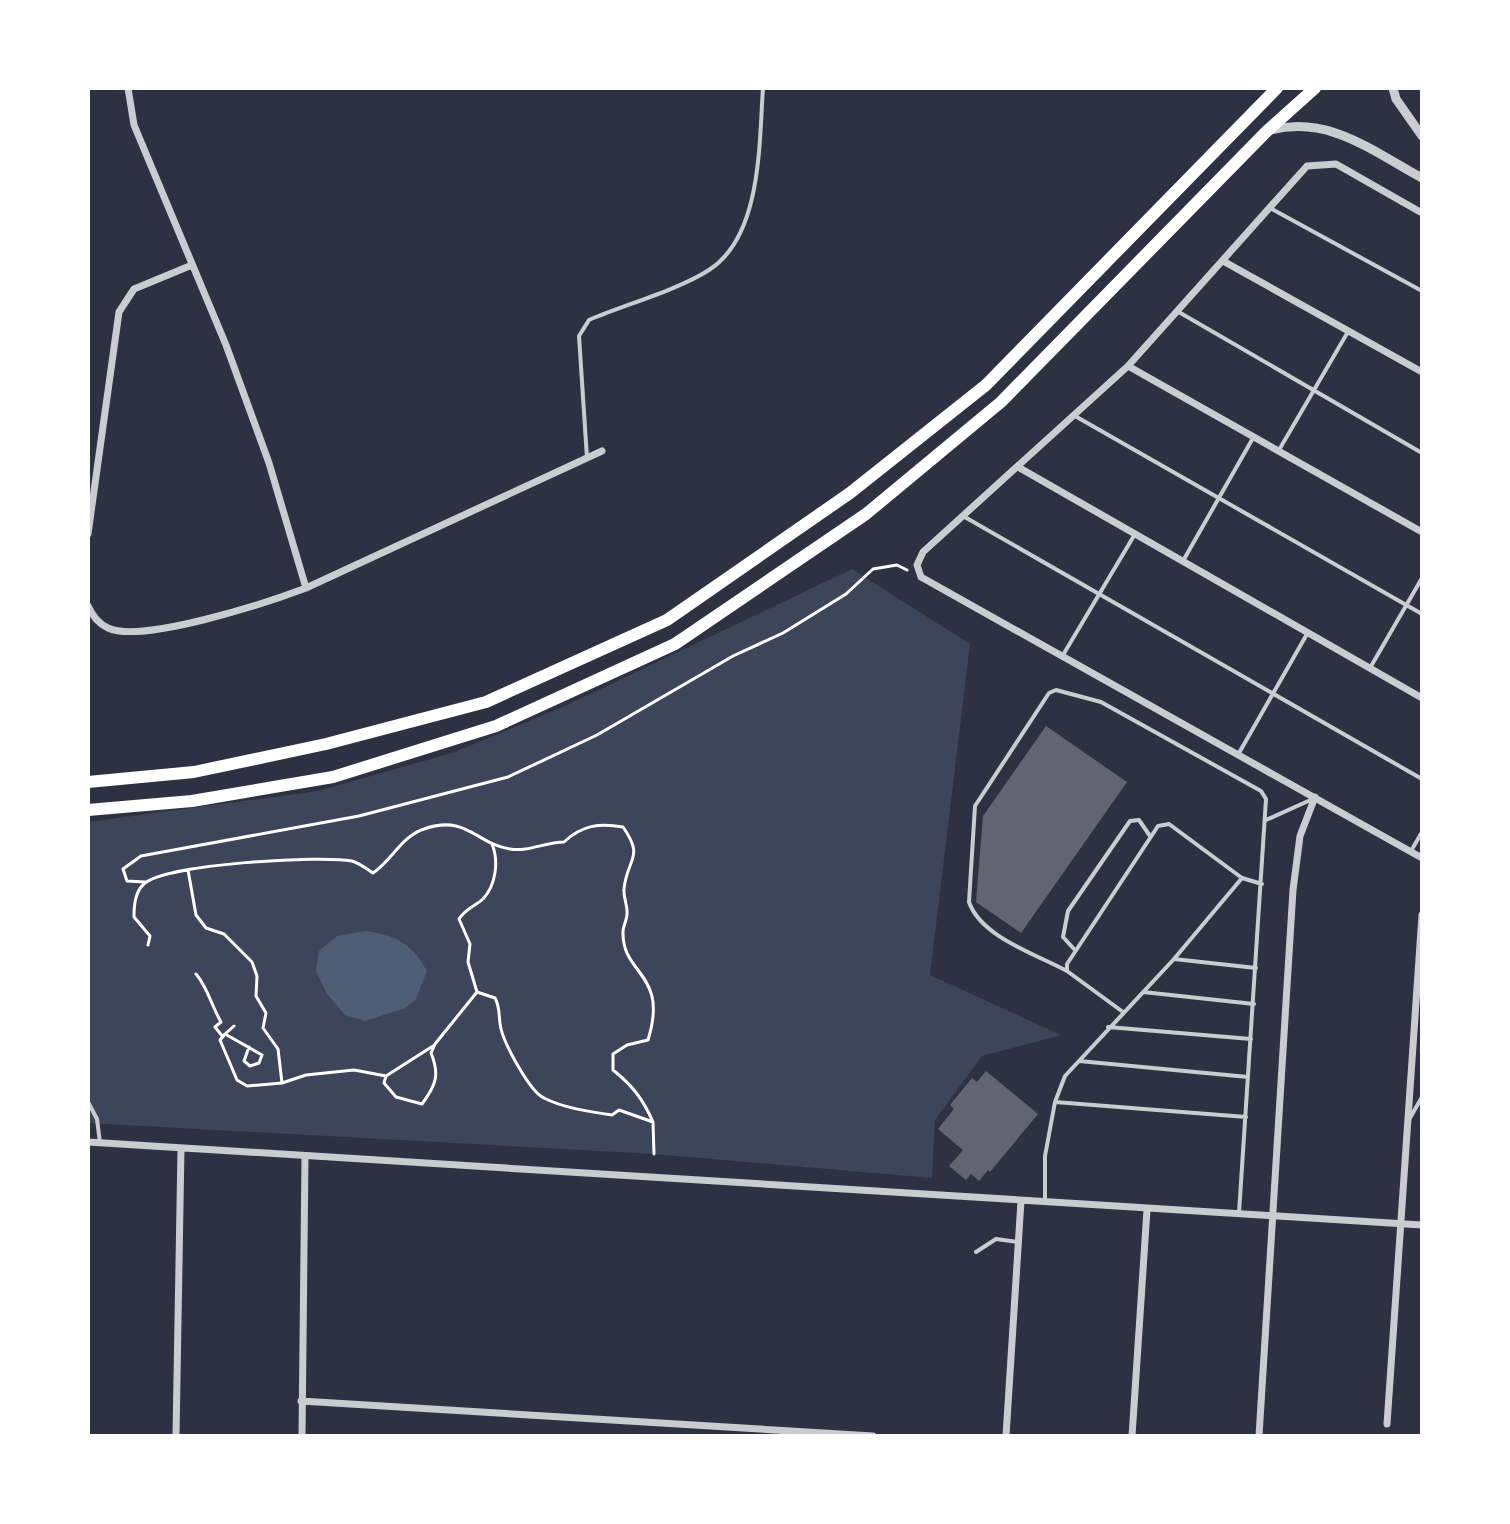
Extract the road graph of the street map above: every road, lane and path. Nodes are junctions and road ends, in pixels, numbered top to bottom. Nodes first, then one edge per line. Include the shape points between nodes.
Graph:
1 (128, 88) edge
2 (763, 88) edge
3 (1277, 88) edge
4 (1315, 88) edge
5 (1393, 88) edge
6 (1267, 131) junction
7 (1422, 136) edge
8 (1422, 178) edge
9 (1270, 208) junction
10 (1422, 213) edge
11 (1223, 261) junction
12 (192, 265) junction
13 (1422, 291) edge
14 (1177, 311) junction
15 (1349, 330) junction
16 (1128, 366) junction
17 (1422, 372) edge
18 (1315, 393) junction
19 (1075, 416) junction
20 (1253, 438) junction
21 (602, 451) dead end
22 (1278, 452) junction
23 (1422, 453) edge
24 (587, 458) junction
25 (1018, 467) junction
26 (1216, 499) junction
27 (963, 516) junction
28 (1422, 532) edge
29 (88, 534) edge
30 (1135, 534) junction
31 (1182, 561) junction
32 (921, 577) junction
33 (1422, 578) edge
34 (306, 588) junction
35 (1097, 595) junction
36 (88, 606) edge
37 (1407, 606) junction
38 (1422, 614) edge
39 (1308, 632) junction
40 (1063, 655) junction
41 (1370, 668) junction
42 (1273, 694) junction
43 (1422, 698) edge
44 (1239, 753) junction
45 (1422, 779) edge
46 (88, 781) edge
47 (1315, 797) junction
48 (88, 810) edge
49 (1266, 820) junction
50 (1422, 832) edge
51 (1150, 836) junction
52 (492, 844) junction
53 (1411, 851) junction
54 (1422, 858) edge
55 (188, 870) junction
56 (1242, 878) junction
57 (146, 882) junction
58 (1262, 884) junction
59 (1422, 915) edge
60 (148, 945) dead end
61 (1074, 949) junction
62 (1174, 959) junction
63 (1256, 968) junction
64 (1067, 971) junction
65 (196, 974) dead end
66 (477, 992) junction
67 (1143, 992) junction
68 (1254, 1004) junction
69 (1123, 1012) junction
70 (234, 1026) dead end
71 (1108, 1027) junction
72 (224, 1035) junction
73 (1251, 1039) junction
74 (435, 1044) junction
75 (249, 1047) junction
76 (1079, 1061) junction
77 (386, 1076) junction
78 (1248, 1077) junction
79 (282, 1083) junction
80 (1422, 1097) edge
81 (88, 1102) edge
82 (1055, 1102) junction
83 (1246, 1117) junction
84 (1409, 1120) junction
85 (653, 1122) junction
86 (88, 1142) edge
87 (100, 1143) junction
88 (181, 1148) junction
89 (654, 1154) dead end
90 (305, 1156) junction
91 (1021, 1201) junction
92 (1045, 1203) junction
93 (1147, 1210) junction
94 (1239, 1215) junction
95 (1271, 1218) junction
96 (1400, 1223) junction
97 (1422, 1225) edge
98 (1018, 1242) junction
99 (976, 1252) dead end
100 (301, 1401) junction
101 (1387, 1424) dead end
102 (176, 1436) edge
103 (302, 1436) edge
104 (873, 1436) edge
105 (1006, 1436) edge
106 (1132, 1436) edge
107 (1259, 1436) edge

1 - 12 street via 134,125
2 - 24 lane via 757,180 749,210 726,253 710,270 589,320 579,336
3 - 46 highway via 986,385 850,493 667,620 486,702 312,748 194,772
4 - 6 highway
5 - 7 street
6 - 8 street via 1315,125 1335,131
6 - 48 highway via 1001,402 866,514 675,644 496,726 333,777 192,801
9 - 10 street via 1307,166 1336,164
9 - 11 street
9 - 13 lane
11 - 14 street
11 - 15 street
12 - 29 street via 134,289 119,312
12 - 34 street via 269,463
14 - 16 street
14 - 18 lane
15 - 17 street
15 - 18 lane
16 - 19 street
16 - 20 street
18 - 22 lane
18 - 23 lane
19 - 25 street
19 - 26 lane
20 - 22 street
20 - 26 lane
21 - 24 street
22 - 28 street
24 - 34 street
25 - 27 street
25 - 30 street
26 - 31 lane
26 - 37 lane
27 - 32 street via 923,552 917,565
27 - 35 lane
30 - 31 street
30 - 35 lane
31 - 39 street
32 - 40 street
32 - 57 path via 897,565 873,569 846,594 783,633 597,735 508,777 359,816 141,856 123,869 127,881
33 - 37 lane
34 - 36 street via 255,606 136,633 110,630
35 - 40 lane
35 - 42 lane
37 - 38 lane
37 - 41 lane
39 - 41 street
39 - 42 lane
40 - 44 street
41 - 43 street
42 - 44 lane
42 - 45 lane
44 - 47 street
47 - 49 lane
47 - 53 street
47 - 95 street via 1300,836 1293,890
49 - 58 lane
49 - 64 lane via 1261,791 1101,702 1064,690 1049,693 975,806 969,902 986,927
50 - 53 lane
51 - 56 lane via 1158,826 1169,824
51 - 61 lane
51 - 61 lane via 1139,820 1130,821 1068,911 1063,937
52 - 55 path via 475,830 448,825 423,829 406,839 373,873 353,861 255,861
52 - 66 path via 496,870 490,886 459,919 470,944 468,962
52 - 85 path via 527,851 544,842 564,842 576,831 600,823 623,827 635,844 623,891 628,911 623,932 627,956 654,993 653,1024 648,1040 613,1054 613,1070 645,1102
53 - 54 street
55 - 57 path
55 - 79 path via 196,915 252,962 256,996 266,1013 263,1028 278,1049
56 - 58 lane
56 - 62 lane
57 - 60 path via 134,903 134,917 150,936
58 - 63 lane
59 - 84 street
61 - 64 lane
62 - 63 lane
62 - 67 lane
63 - 68 lane
64 - 69 lane
65 - 72 path via 221,1022 215,1027
66 - 74 path
66 - 85 path via 495,998 501,1029 542,1098 612,1115 619,1110
67 - 68 lane
67 - 69 lane
68 - 73 lane
69 - 71 lane
70 - 72 path
71 - 73 lane
71 - 76 lane
72 - 75 path
72 - 79 path via 220,1040 237,1080 247,1086
73 - 78 lane
74 - 77 path
74 - 77 path via 435,1085 422,1104 396,1097 384,1083
75 - 75 path via 262,1055 250,1066 244,1061
76 - 78 lane
76 - 82 lane via 1065,1076
77 - 79 path via 354,1070
78 - 83 lane
80 - 84 lane
81 - 87 lane
82 - 83 lane
82 - 92 lane via 1045,1156
83 - 94 lane
84 - 96 street
85 - 89 path
86 - 87 street
87 - 88 street
88 - 90 street
88 - 102 street
90 - 91 street
90 - 100 street
91 - 92 street
91 - 98 street
92 - 93 street
93 - 94 street
93 - 106 street
94 - 95 street
95 - 96 street
95 - 107 street
96 - 97 street
96 - 101 street
98 - 99 lane via 996,1239
98 - 105 street
100 - 103 street
100 - 104 street

